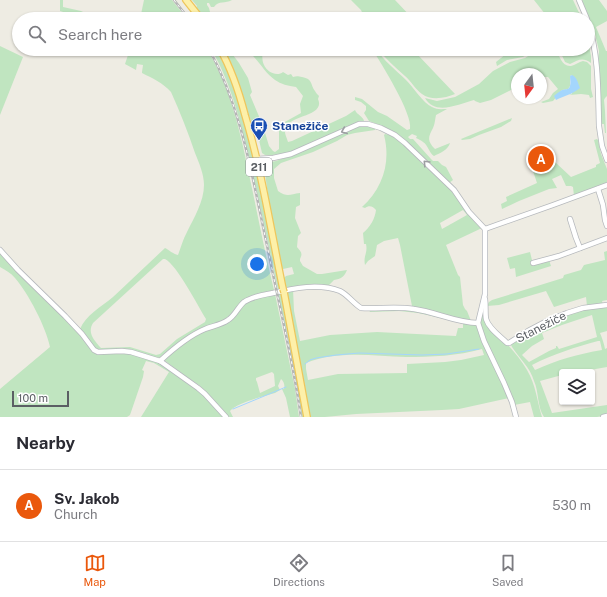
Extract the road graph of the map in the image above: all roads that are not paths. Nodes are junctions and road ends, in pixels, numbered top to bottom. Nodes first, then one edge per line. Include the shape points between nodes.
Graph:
1 (186, 0) edge
2 (579, 0) edge
3 (195, 12) edge
4 (584, 12) edge
5 (595, 49) edge
6 (224, 56) edge
7 (257, 159) junction
8 (607, 160) edge
9 (607, 185) edge
10 (598, 189) junction
11 (570, 219) dead end
12 (607, 226) edge
13 (485, 229) junction
14 (607, 238) edge
15 (580, 248) junction
16 (0, 250) edge
17 (533, 263) dead end
18 (485, 294) junction
19 (607, 305) edge
20 (478, 323) junction
21 (160, 361) junction
22 (607, 416) edge
23 (226, 417) edge
24 (307, 417) edge
25 (516, 417) edge
26 (603, 417) edge

1 - 3 main road
2 - 4 street
5 - 8 street via 599,126
6 - 7 main road, 211 via 235,83
13 -> 7 street via 454,190 405,142 368,124 359,124 292,154
7 - 24 main road, 211
9 - 10 street
10 - 12 street
10 - 13 street
11 - 15 street
13 - 18 street, Stanežiče
14 - 15 street
15 - 17 street
16 - 21 street via 82,334 94,350 130,352
18 - 19 street, Stanežiče via 486,320 507,343 558,316 583,308
18 - 20 street, Stanežiče
20 - 21 street via 468,323 405,307 361,308 338,291 328,288 296,287 245,302 231,318 204,329 173,349
20 - 25 street
21 - 23 street via 205,394
22 - 26 street

